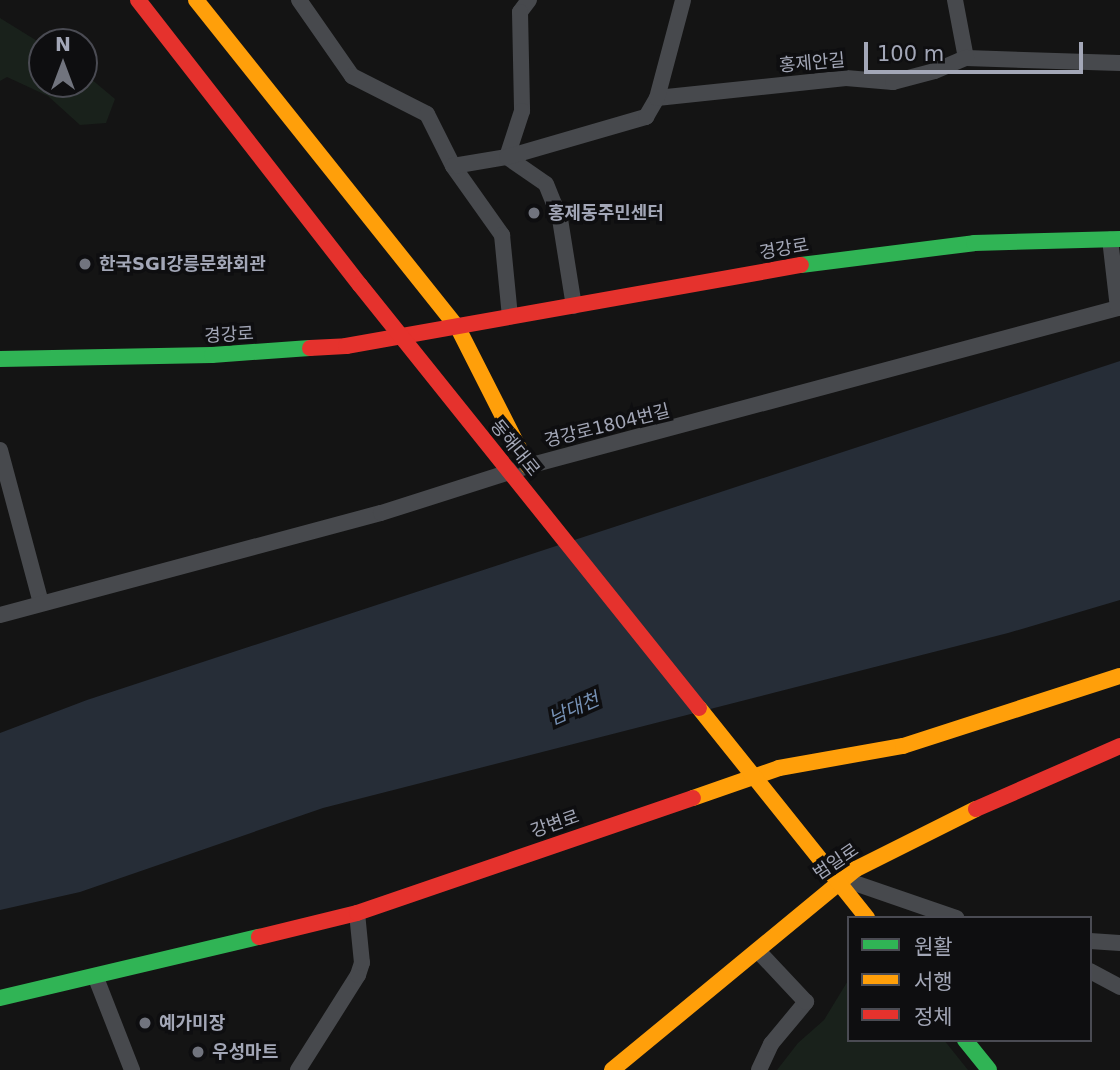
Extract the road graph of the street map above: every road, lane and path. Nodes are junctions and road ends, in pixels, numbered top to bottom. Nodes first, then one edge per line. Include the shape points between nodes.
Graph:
1 (138, 0) edge
2 (196, 0) edge
3 (299, 0) edge
4 (529, 0) edge
5 (683, 0) edge
6 (955, 0) edge
7 (966, 58) junction
8 (1120, 64) edge
9 (657, 98) junction
10 (507, 157) junction
11 (453, 166) junction
12 (1115, 239) edge
13 (574, 306) junction
14 (510, 317) junction
15 (458, 328) junction
16 (0, 359) edge
17 (0, 450) edge
18 (528, 466) junction
19 (41, 603) junction
20 (0, 615) edge
21 (1120, 676) edge
22 (1120, 746) edge
23 (842, 879) junction
24 (357, 913) junction
25 (865, 916) edge
26 (950, 916) edge
27 (1092, 941) edge
28 (1120, 943) edge
29 (759, 952) junction
30 (1092, 972) edge
31 (96, 978) junction
32 (1120, 987) edge
33 (0, 998) edge
34 (967, 1042) edge
35 (132, 1070) edge
36 (298, 1070) edge
37 (612, 1070) edge
38 (758, 1070) edge
39 (989, 1070) edge

1 - 25 street, 동해대로, bridge
2 - 15 street
3 - 11 street via 352,76 427,114
4 - 10 street via 520,12 522,111
5 - 9 street
6 - 7 street
7 - 8 street
7 - 9 street, 홍제안길 via 893,82 846,78
9 - 10 street via 646,117
10 - 11 street
10 - 13 street via 546,184 560,219
11 - 14 street via 502,235
12 - 13 street, 경강로 via 974,243 832,260
12 - 18 street, 경강로1804번길 via 1118,308
13 - 14 street, 경강로
14 - 15 street, 경강로
15 - 16 street, 경강로 via 346,346 239,354
15 - 18 street
17 - 19 street
18 - 19 street, 경강로1804번길 via 382,513
19 - 20 street, 경강로1804번길
21 - 24 street, 강변로 via 903,746 779,768
22 - 23 street, 범일로 via 939,825
23 - 26 street
23 - 29 street, 범일로
24 - 31 street, 강변로
24 - 36 street via 362,963 358,975
27 - 28 street
29 - 37 street, 범일로
29 - 38 street via 806,1002 771,1044
30 - 32 street
31 - 33 street, 강변로
31 - 35 street
34 - 39 street

